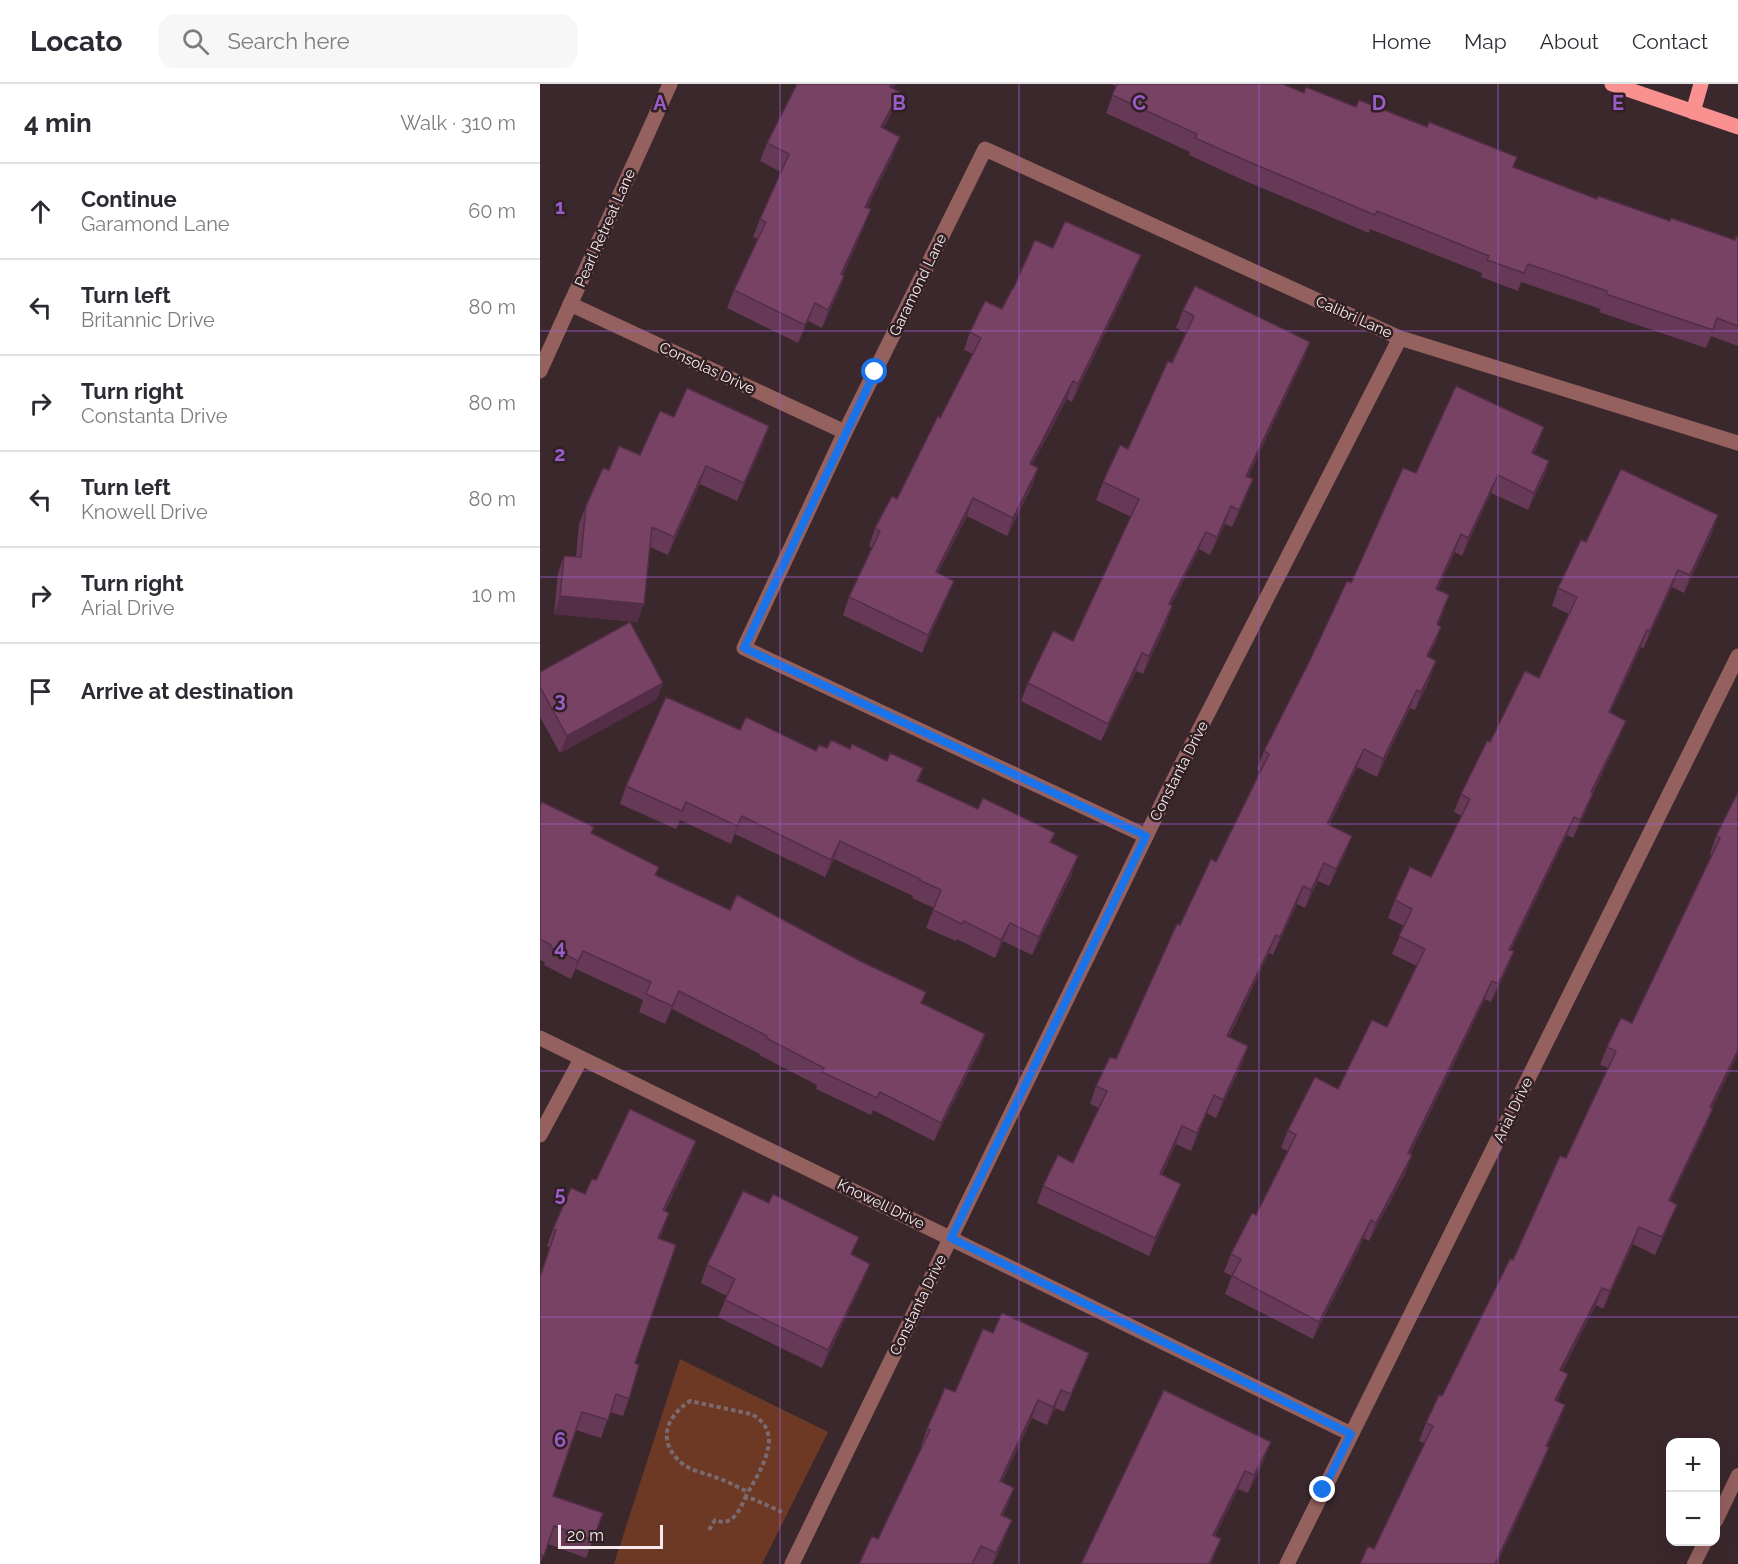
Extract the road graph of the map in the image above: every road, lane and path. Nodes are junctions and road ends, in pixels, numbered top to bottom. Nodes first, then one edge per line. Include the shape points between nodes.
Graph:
1 (670, 84) edge
2 (1612, 84) edge
3 (1701, 84) edge
4 (1693, 112) junction
5 (1738, 127) edge
6 (985, 149) joint
7 (570, 304) junction
8 (1400, 338) junction
9 (540, 371) edge
10 (845, 432) junction
11 (1738, 443) edge
12 (1738, 656) edge
13 (1146, 836) junction
14 (540, 1038) edge
15 (581, 1059) junction
16 (540, 1135) edge
17 (951, 1238) junction
18 (1351, 1434) junction
19 (1738, 1475) edge
20 (748, 1492) junction
21 (745, 1498) junction
22 (782, 1512) dead end
23 (1720, 1513) edge
24 (710, 1530) dead end
25 (1703, 1546) edge
26 (792, 1564) edge
27 (1287, 1564) edge
28 (1694, 1564) edge

1 - 7 street, Pearl Retreat Lane
2 - 4 main road
3 - 4 main road
4 - 5 main road
6 - 8 street, Calibri Lane
6 - 10 street, Garamond Lane
7 - 9 street, Pearl Retreat Lane
7 - 10 street, Consolas Drive
8 - 11 street, Calibri Lane
8 - 13 street, Constanta Drive
10 - 13 street, Garamond Lane via 744,648
12 - 18 street, Arial Drive
13 - 17 street, Constanta Drive
14 - 15 street, Knowell Drive
15 - 16 street
15 - 17 street, Knowell Drive
17 - 18 street, Knowell Drive
17 - 26 street, Constanta Drive
18 - 27 street, Arial Drive
19 - 23 lane
20 - 20 path via 764,1464 769,1443 768,1430 760,1418 690,1401 681,1407 666,1429 674,1454 685,1465
20 - 21 path
21 - 22 path
21 - 24 path via 736,1517 721,1523 715,1520
25 - 28 lane

